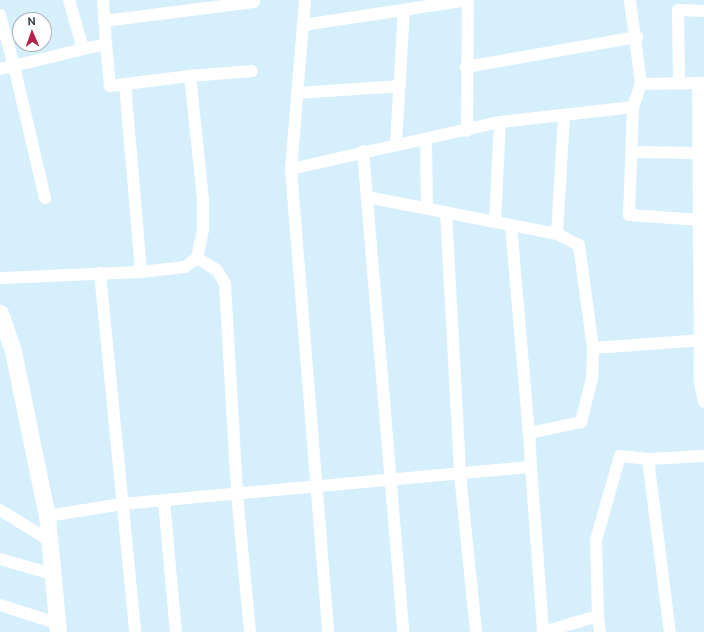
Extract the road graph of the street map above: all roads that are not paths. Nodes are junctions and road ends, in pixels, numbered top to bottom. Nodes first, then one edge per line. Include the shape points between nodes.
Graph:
1 (69, 0) edge
2 (103, 0) edge
3 (305, 0) edge
4 (468, 0) edge
5 (630, 0) edge
6 (254, 2) dead end
7 (678, 5) edge
8 (404, 11) junction
9 (704, 11) edge
10 (0, 15) edge
11 (104, 21) junction
12 (303, 25) junction
13 (637, 37) junction
14 (106, 44) junction
15 (83, 49) junction
16 (14, 66) junction
17 (466, 67) junction
18 (0, 69) edge
19 (252, 71) dead end
20 (190, 76) junction
21 (679, 82) junction
22 (701, 83) edge
23 (125, 84) junction
24 (641, 84) junction
25 (400, 86) junction
26 (297, 94) junction
27 (633, 107) junction
28 (564, 115) junction
29 (500, 122) junction
30 (467, 131) junction
31 (426, 140) junction
32 (396, 144) junction
33 (363, 151) junction
34 (634, 152) junction
35 (697, 153) junction
36 (291, 169) junction
37 (367, 197) junction
38 (45, 198) dead end
39 (428, 208) junction
40 (446, 212) junction
41 (700, 220) junction
42 (495, 221) junction
43 (511, 225) junction
44 (557, 234) junction
45 (197, 258) junction
46 (141, 272) junction
47 (100, 273) junction
48 (0, 278) edge
49 (0, 313) edge
50 (703, 340) edge
51 (593, 348) junction
52 (704, 402) edge
53 (529, 433) junction
54 (704, 456) edge
55 (648, 459) junction
56 (531, 467) junction
57 (460, 474) junction
58 (390, 482) junction
59 (314, 488) junction
60 (237, 494) junction
61 (164, 501) junction
62 (122, 504) junction
63 (0, 510) edge
64 (47, 516) junction
65 (49, 540) junction
66 (0, 559) edge
67 (52, 574) junction
68 (0, 605) edge
69 (598, 616) junction
70 (57, 628) edge
71 (135, 632) edge
72 (176, 632) edge
73 (250, 632) edge
74 (328, 632) edge
75 (403, 632) edge
76 (476, 632) edge
77 (600, 632) edge
78 (670, 632) edge

1 - 15 street
2 - 11 street
3 - 12 street
4 - 8 street
4 - 17 street
5 - 13 street
6 - 11 street
7 - 9 street
7 - 21 street
8 - 12 street
8 - 25 street
10 - 16 street
11 - 14 street
12 - 26 street
13 - 17 street
13 - 24 street
14 - 15 street
14 - 23 street via 110,86
15 - 16 street
16 - 18 street
16 - 38 street
17 - 30 street
19 - 20 street
20 - 23 street
20 - 45 street via 203,199 202,241
21 - 22 street
21 - 24 street
22 - 35 street
23 - 46 street
24 - 27 street
25 - 26 street
25 - 32 street
26 - 36 street
27 - 28 street
27 - 34 street
28 - 29 street
28 - 44 street
29 - 30 street
29 - 42 street
30 - 31 street
31 - 32 street
31 - 39 street
32 - 33 street
33 - 36 street
33 - 37 street
34 - 35 street
34 - 41 street via 629,215
35 - 41 street
36 - 59 street
37 - 39 street
37 - 58 street
39 - 40 street
40 - 42 street
40 - 57 street
41 - 50 street
42 - 43 street
43 - 44 street
43 - 53 street
44 - 51 street via 579,245
45 - 46 street via 185,267
45 - 60 street via 217,270 225,284
46 - 47 street
47 - 48 street
47 - 62 street
49 - 64 street via 13,350
50 - 51 street
50 - 52 street via 700,383
51 - 53 street via 592,378 581,422
53 - 56 street
54 - 55 street
55 - 69 street via 620,456 596,540
55 - 78 street
56 - 57 street
56 - 69 street via 543,632
57 - 58 street
57 - 76 street
58 - 59 street
58 - 75 street
59 - 60 street
59 - 74 street
60 - 61 street
60 - 73 street
61 - 62 street
61 - 72 street
62 - 64 street
62 - 71 street
63 - 65 street
64 - 65 street
65 - 67 street
66 - 67 street
67 - 70 street
68 - 70 street
69 - 77 street

